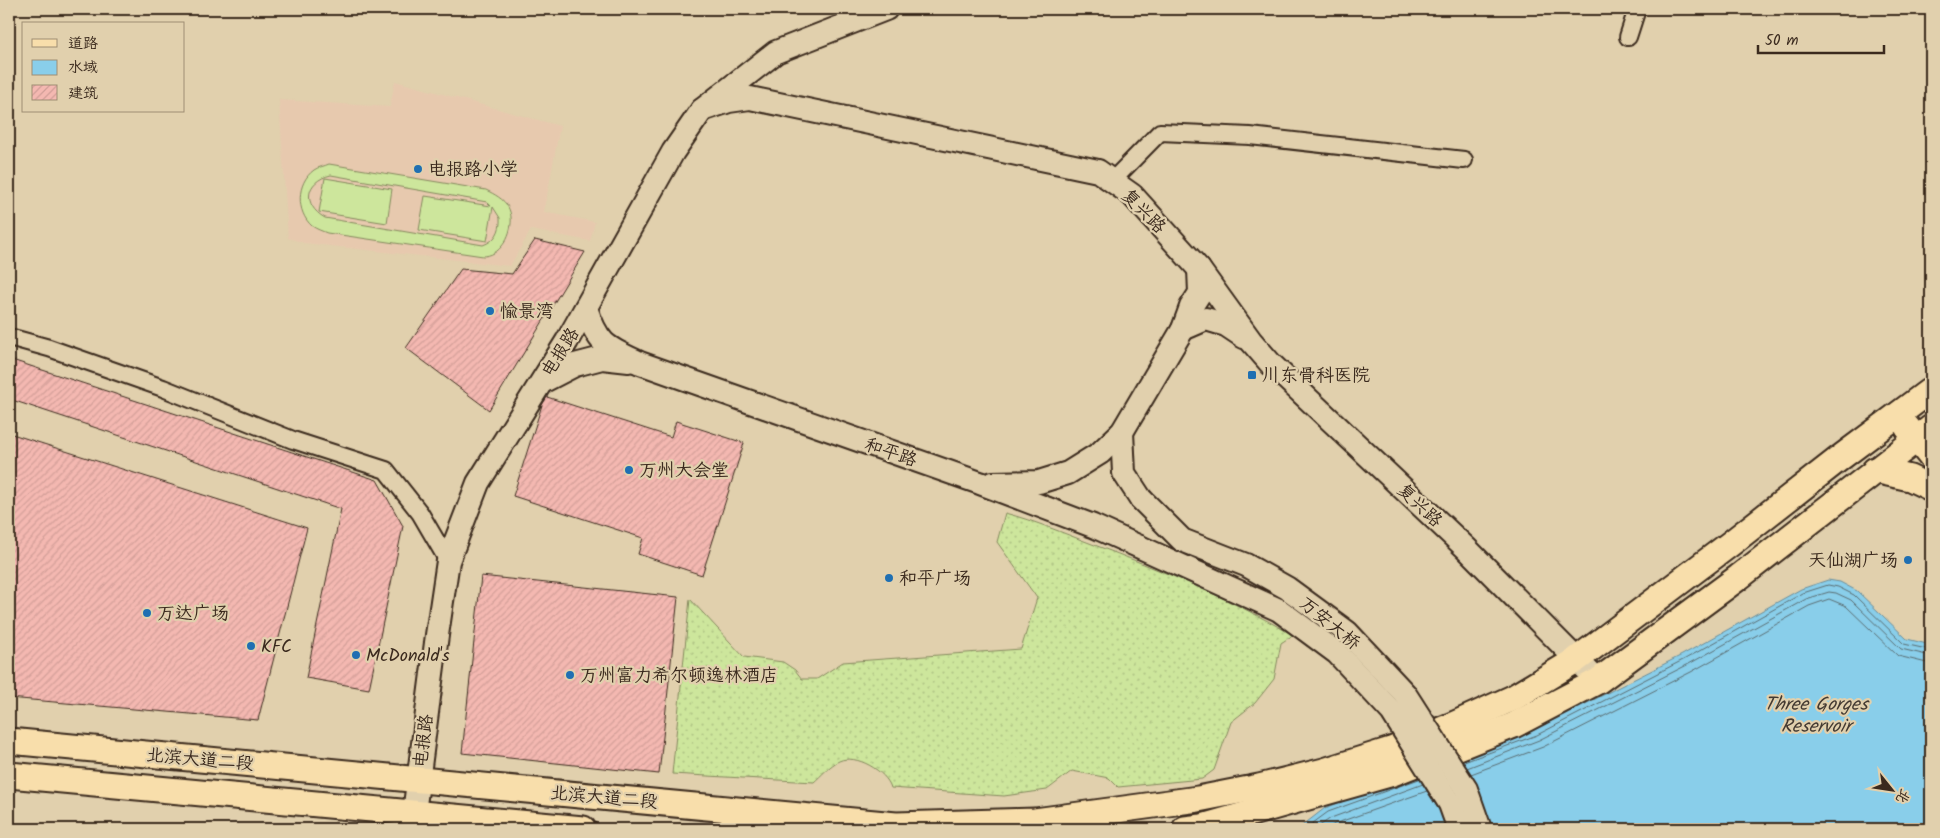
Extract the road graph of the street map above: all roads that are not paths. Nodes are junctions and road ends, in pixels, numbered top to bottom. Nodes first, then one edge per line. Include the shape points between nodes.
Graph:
1 (886, 9) edge
2 (1638, 9) edge
3 (1628, 37) dead end
4 (771, 56) junction
5 (789, 104) junction
6 (702, 110) junction
7 (1464, 160) dead end
8 (1112, 181) junction
9 (1199, 269) junction
10 (586, 308) junction
11 (1184, 329) junction
12 (9, 337) edge
13 (1250, 342) junction
14 (640, 362) junction
15 (540, 383) junction
16 (1915, 402) edge
17 (1122, 432) junction
18 (1928, 436) edge
19 (1875, 470) junction
20 (980, 483) junction
21 (1931, 488) edge
22 (1140, 548) joint
23 (448, 561) junction
24 (1576, 660) junction
25 (1598, 681) junction
26 (9, 741) edge
27 (9, 775) edge
28 (418, 780) junction
29 (414, 813) junction
30 (1193, 828) edge
31 (583, 829) edge
32 (1459, 829) edge
33 (1480, 829) edge

1 - 4 main road, 电报路
2 - 3 street
4 - 5 main road via 761,71 760,84 765,94
4 - 6 main road, 电报路
5 - 6 main road, 复兴路 via 750,98
5 - 8 main road, 复兴路 via 1098,171
6 - 10 main road, 电报路 via 673,152
7 - 8 street via 1250,136 1160,132
8 - 9 main road, 复兴路 via 1132,195
9 - 11 main road via 1200,293
9 - 13 main road, 复兴路
10 - 14 main road, 和平路 via 594,330 611,349
10 - 15 main road, 电报路
11 - 13 main road via 1206,319 1226,325
11 - 17 main road
12 - 23 street via 163,388 293,440 386,470 420,513
13 - 24 main road, 复兴路 via 1466,548
14 - 15 main road, 和平路 via 602,358 575,365
14 - 20 main road, 和平路
15 - 23 main road, 电报路 via 478,483
16 - 18 main road
16 - 24 main road, 北滨大道二段
17 - 20 main road via 1100,453 1068,473 1039,482
17 - 33 main road, 万安大桥, bridge via 1124,472 1141,499 1182,540 1246,564 1287,588 1348,632 1405,694 1466,789
18 - 19 main road
19 - 21 main road via 1910,478
19 - 25 main road via 1739,577
20 - 22 main road, 和平路 via 1094,526
22 - 32 main road, 万安大桥, bridge via 1278,610 1337,653 1392,712 1450,804
23 - 28 main road, 电报路
24 - 25 main road, 复兴路
24 - 28 main road, 北滨大道二段, bridge via 1513,698 1391,750 1324,771 1198,799 1036,821 896,825
25 - 30 main road, bridge via 1514,725 1393,773
26 - 28 main road, 北滨大道二段
27 - 29 main road, 北滨大道二段
28 - 29 main road, 电报路
29 - 31 main road, 北滨大道二段

